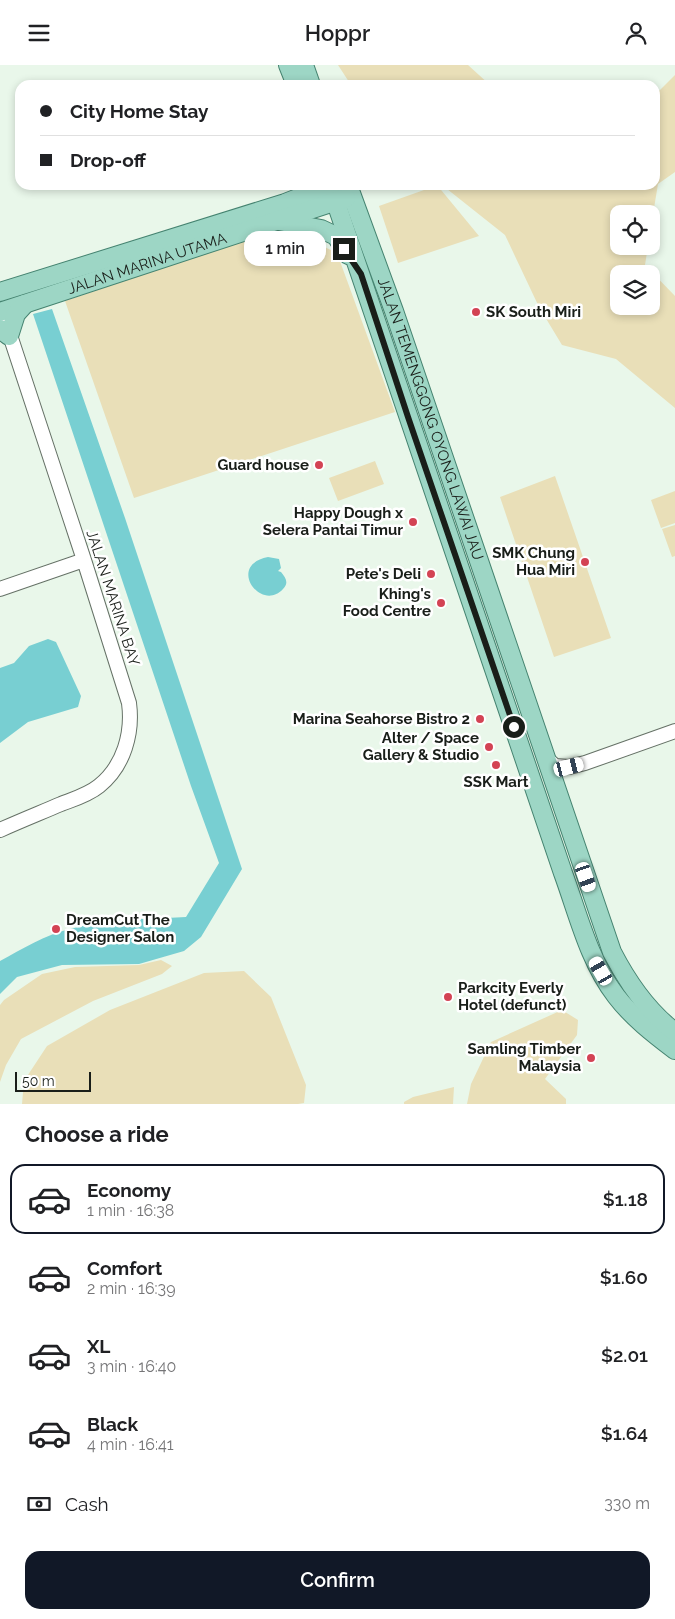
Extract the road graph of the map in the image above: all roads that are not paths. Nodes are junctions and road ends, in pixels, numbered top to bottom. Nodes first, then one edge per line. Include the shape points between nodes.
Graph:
1 (288, 65) edge
2 (304, 65) edge
3 (294, 80) edge
4 (309, 80) edge
5 (296, 190) edge
6 (338, 190) edge
7 (285, 203) junction
8 (276, 221) junction
9 (361, 274) junction
10 (17, 286) junction
11 (0, 292) edge
12 (25, 304) junction
13 (1, 311) edge
14 (4, 333) edge
15 (84, 560) junction
16 (0, 589) edge
17 (675, 731) edge
18 (546, 758) junction
19 (586, 763) junction
20 (558, 792) junction
21 (567, 819) junction
22 (0, 830) edge
23 (563, 873) junction
24 (596, 904) junction
25 (675, 1032) edge
26 (675, 1050) edge

1 - 3 main road
2 - 4 main road
5 - 7 main road
6 - 7 main road, JALAN MARINA UTAMA
6 - 8 main road, JALAN MARINA UTAMA
6 - 9 main road, JALAN TEMENGGONG OYONG LAWAI JAU
6 - 18 main road, JALAN TEMENGGONG OYONG LAWAI JAU via 394,311
7 - 10 main road, JALAN MARINA UTAMA
8 - 9 main road via 321,229 336,236
8 - 12 main road, JALAN MARINA UTAMA
9 - 23 main road, JALAN TEMENGGONG OYONG LAWAI JAU
10 - 11 main road, JALAN MARINA UTAMA
10 - 13 main road
12 - 13 main road, JALAN MARINA UTAMA
12 - 14 main road
13 - 14 street, JALAN MARINA BAY
14 - 15 street, JALAN MARINA BAY
15 - 16 street
15 - 22 street, JALAN MARINA BAY via 129,703 127,745 112,774 99,787
17 - 19 street
18 - 19 street via 561,768
18 - 20 main road, JALAN TEMENGGONG OYONG LAWAI JAU
19 - 20 street via 567,777
20 - 21 main road, JALAN TEMENGGONG OYONG LAWAI JAU
21 - 23 main road
21 - 24 main road, JALAN TEMENGGONG OYONG LAWAI JAU
23 - 24 main road
23 - 26 main road, JALAN TEMENGGONG OYONG LAWAI JAU via 594,958 616,995 641,1023
24 - 25 main road, JALAN TEMENGGONG OYONG LAWAI JAU via 623,974 642,1001

